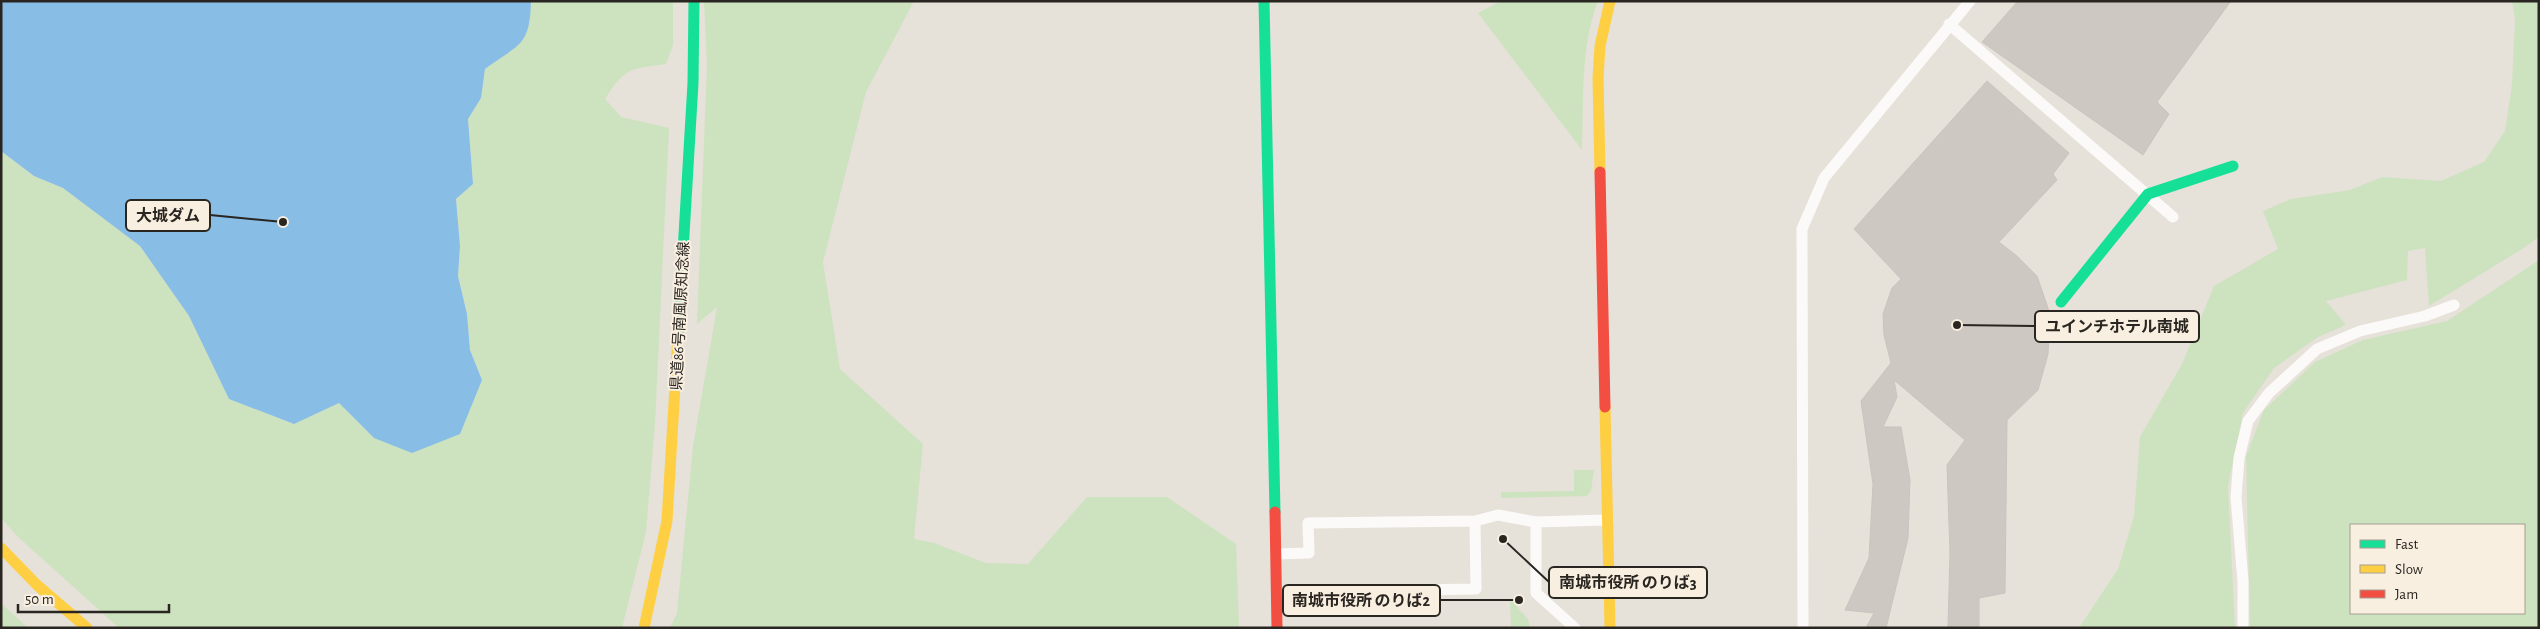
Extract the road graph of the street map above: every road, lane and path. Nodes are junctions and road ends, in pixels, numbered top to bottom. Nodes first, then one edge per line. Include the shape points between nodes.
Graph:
1 (694, 1) edge
2 (1264, 1) edge
3 (1610, 1) edge
4 (1970, 1) edge
5 (1949, 24) junction
6 (2233, 166) dead end
7 (2148, 194) junction
8 (2173, 217) dead end
9 (2061, 302) dead end
10 (2454, 305) dead end
11 (1475, 520) junction
12 (1608, 520) junction
13 (1536, 522) junction
14 (1, 548) edge
15 (1276, 554) junction
16 (1352, 591) dead end
17 (87, 628) edge
18 (644, 628) edge
19 (1277, 628) edge
20 (1574, 628) edge
21 (1610, 628) edge
22 (1803, 628) edge
23 (2244, 628) edge

1 - 18 main road, 県道86号南風原知念線 via 694,83 667,521
2 - 15 main road
3 - 12 main road via 1600,46 1598,78
4 - 5 lane
5 - 7 lane
5 - 22 lane via 1824,178 1802,229
6 - 7 main road
7 - 8 lane
7 - 9 main road
10 - 23 lane via 2425,316 2360,331 2317,349 2269,393 2248,421 2238,458 2236,497
11 - 13 lane via 1498,515
11 - 15 lane via 1308,523 1309,553
11 - 16 lane via 1476,589
12 - 13 lane
12 - 21 main road
13 - 20 lane via 1536,593
14 - 17 main road via 37,585
15 - 19 main road

